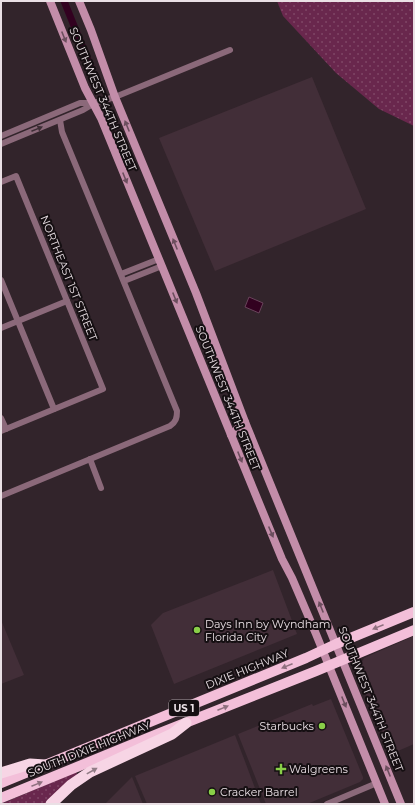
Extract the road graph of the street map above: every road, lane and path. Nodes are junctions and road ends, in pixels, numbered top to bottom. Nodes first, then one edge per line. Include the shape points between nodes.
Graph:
1 (50, 1) edge
2 (79, 1) edge
3 (230, 50) dead end
4 (116, 97) junction
5 (94, 103) junction
6 (60, 120) junction
7 (1, 136) edge
8 (1, 144) edge
9 (1, 182) edge
10 (160, 262) junction
11 (121, 274) junction
12 (1, 280) edge
13 (124, 282) junction
14 (67, 301) junction
15 (18, 321) junction
16 (1, 328) edge
17 (54, 409) junction
18 (1, 418) edge
19 (245, 422) junction
20 (227, 425) junction
21 (3, 430) edge
22 (231, 435) junction
23 (90, 459) junction
24 (101, 488) dead end
25 (1, 496) edge
26 (414, 612) edge
27 (414, 630) edge
28 (336, 644) junction
29 (323, 650) junction
30 (342, 660) junction
31 (329, 666) junction
32 (186, 723) junction
33 (45, 765) junction
34 (1, 773) edge
35 (1, 783) edge
36 (377, 783) junction
37 (1, 798) edge
38 (51, 804) edge
39 (327, 804) edge
40 (386, 804) edge
41 (401, 804) edge

1 -> 5 main road, SOUTHWEST 344TH STREET via 85,88
2 - 4 main road, SOUTHWEST 344TH STREET
3 - 4 street
4 - 5 street
19 -> 4 main road, SOUTHWEST 344TH STREET via 196,293
5 - 6 street
5 - 7 street via 80,103
5 -> 10 main road, SOUTHWEST 344TH STREET
8 -> 6 street
6 - 11 street via 62,132
9 - 14 street, NORTHEAST 1ST STREET via 16,176
10 - 11 street
10 - 13 street
10 -> 20 main road, SOUTHWEST 344TH STREET
11 - 13 street
12 - 15 street
13 - 23 street via 177,415 174,424
14 - 15 street
14 - 17 street, NORTHEAST 1ST STREET via 103,388
15 - 16 street
15 - 17 street
17 - 21 street
18 - 21 street
19 - 20 main road
19 - 22 main road
28 -> 19 main road, SOUTHWEST 344TH STREET
20 - 22 main road, SOUTHWEST 344TH STREET
22 -> 29 main road, SOUTHWEST 344TH STREET
23 - 24 street
23 - 25 street
26 -> 28 highway, DIXIE HIGHWAY / US 1
27 - 30 highway, US 1
28 - 29 highway, DIXIE HIGHWAY / US 1
28 - 30 main road, SOUTHWEST 344TH STREET
29 - 31 main road, SOUTHWEST 344TH STREET
29 -> 33 highway, DIXIE HIGHWAY / US 1
30 - 31 highway, US 1
41 -> 30 main road, SOUTHWEST 344TH STREET
32 -> 31 highway, US 1
31 -> 36 main road, SOUTHWEST 344TH STREET
37 -> 32 highway, SOUTH DIXIE HIGHWAY / US 1
38 -> 32 highway via 83,776 172,734
33 - 34 highway via 30,764
33 - 35 highway, SOUTH DIXIE HIGHWAY / US 1
36 - 39 street
36 - 40 main road, SOUTHWEST 344TH STREET

